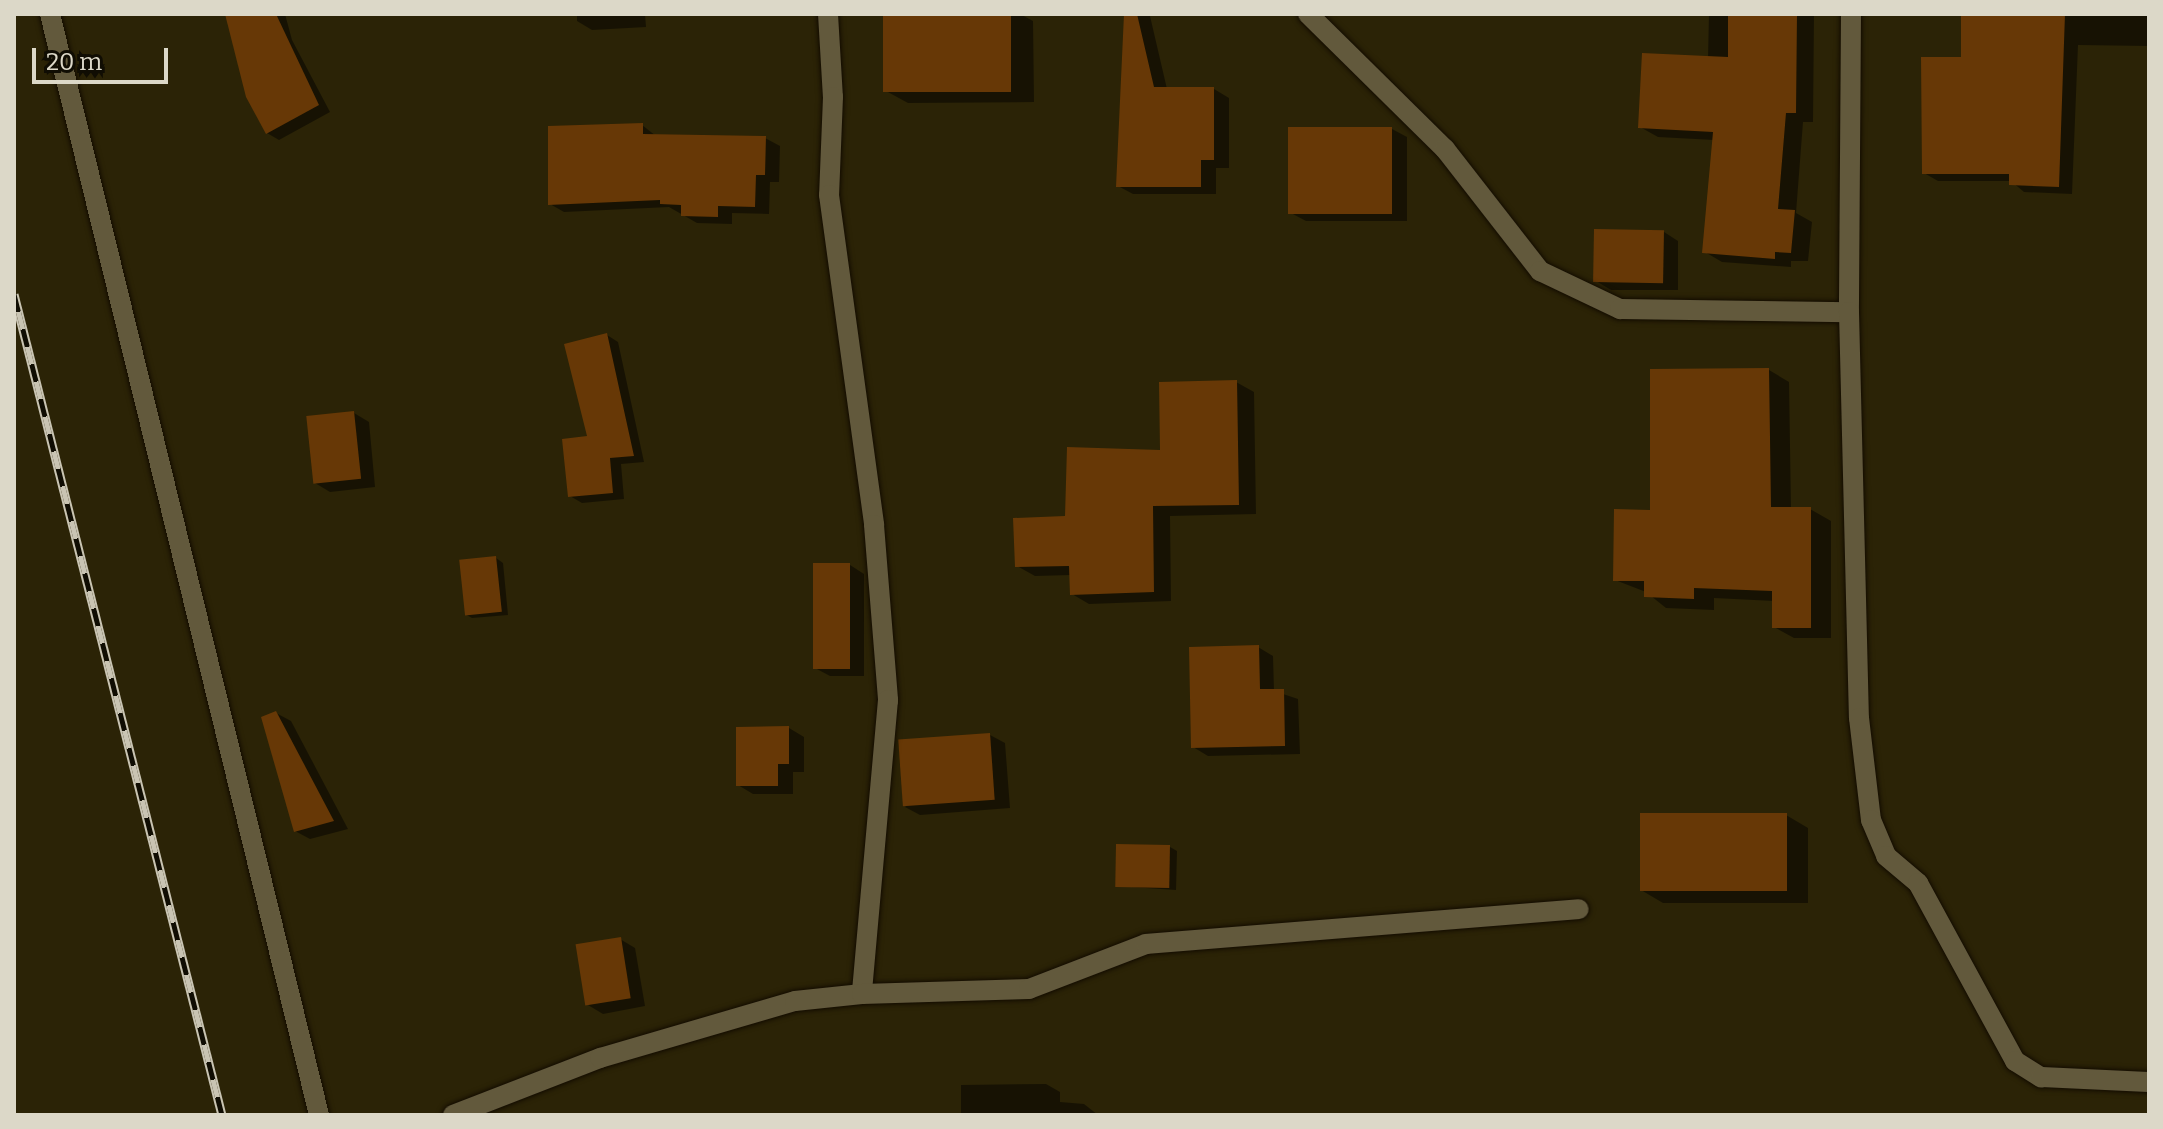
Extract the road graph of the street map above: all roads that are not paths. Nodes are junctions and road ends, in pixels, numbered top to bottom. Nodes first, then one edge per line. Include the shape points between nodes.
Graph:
1 (50, 14) edge
2 (828, 14) edge
3 (1308, 14) edge
4 (1851, 14) edge
5 (1849, 312) junction
6 (1579, 909) dead end
7 (862, 994) junction
8 (2149, 1082) edge
9 (319, 1115) edge
10 (453, 1115) edge

1 - 9 street
2 - 7 street via 833,97 829,195 874,525 888,700
3 - 5 street via 1445,149 1540,271 1620,309
4 - 5 street
5 - 8 street via 1859,718 1871,820 1886,856 1918,883 2015,1061 2041,1077
6 - 7 street via 1146,944 1029,989
7 - 10 street via 795,1001 600,1058

